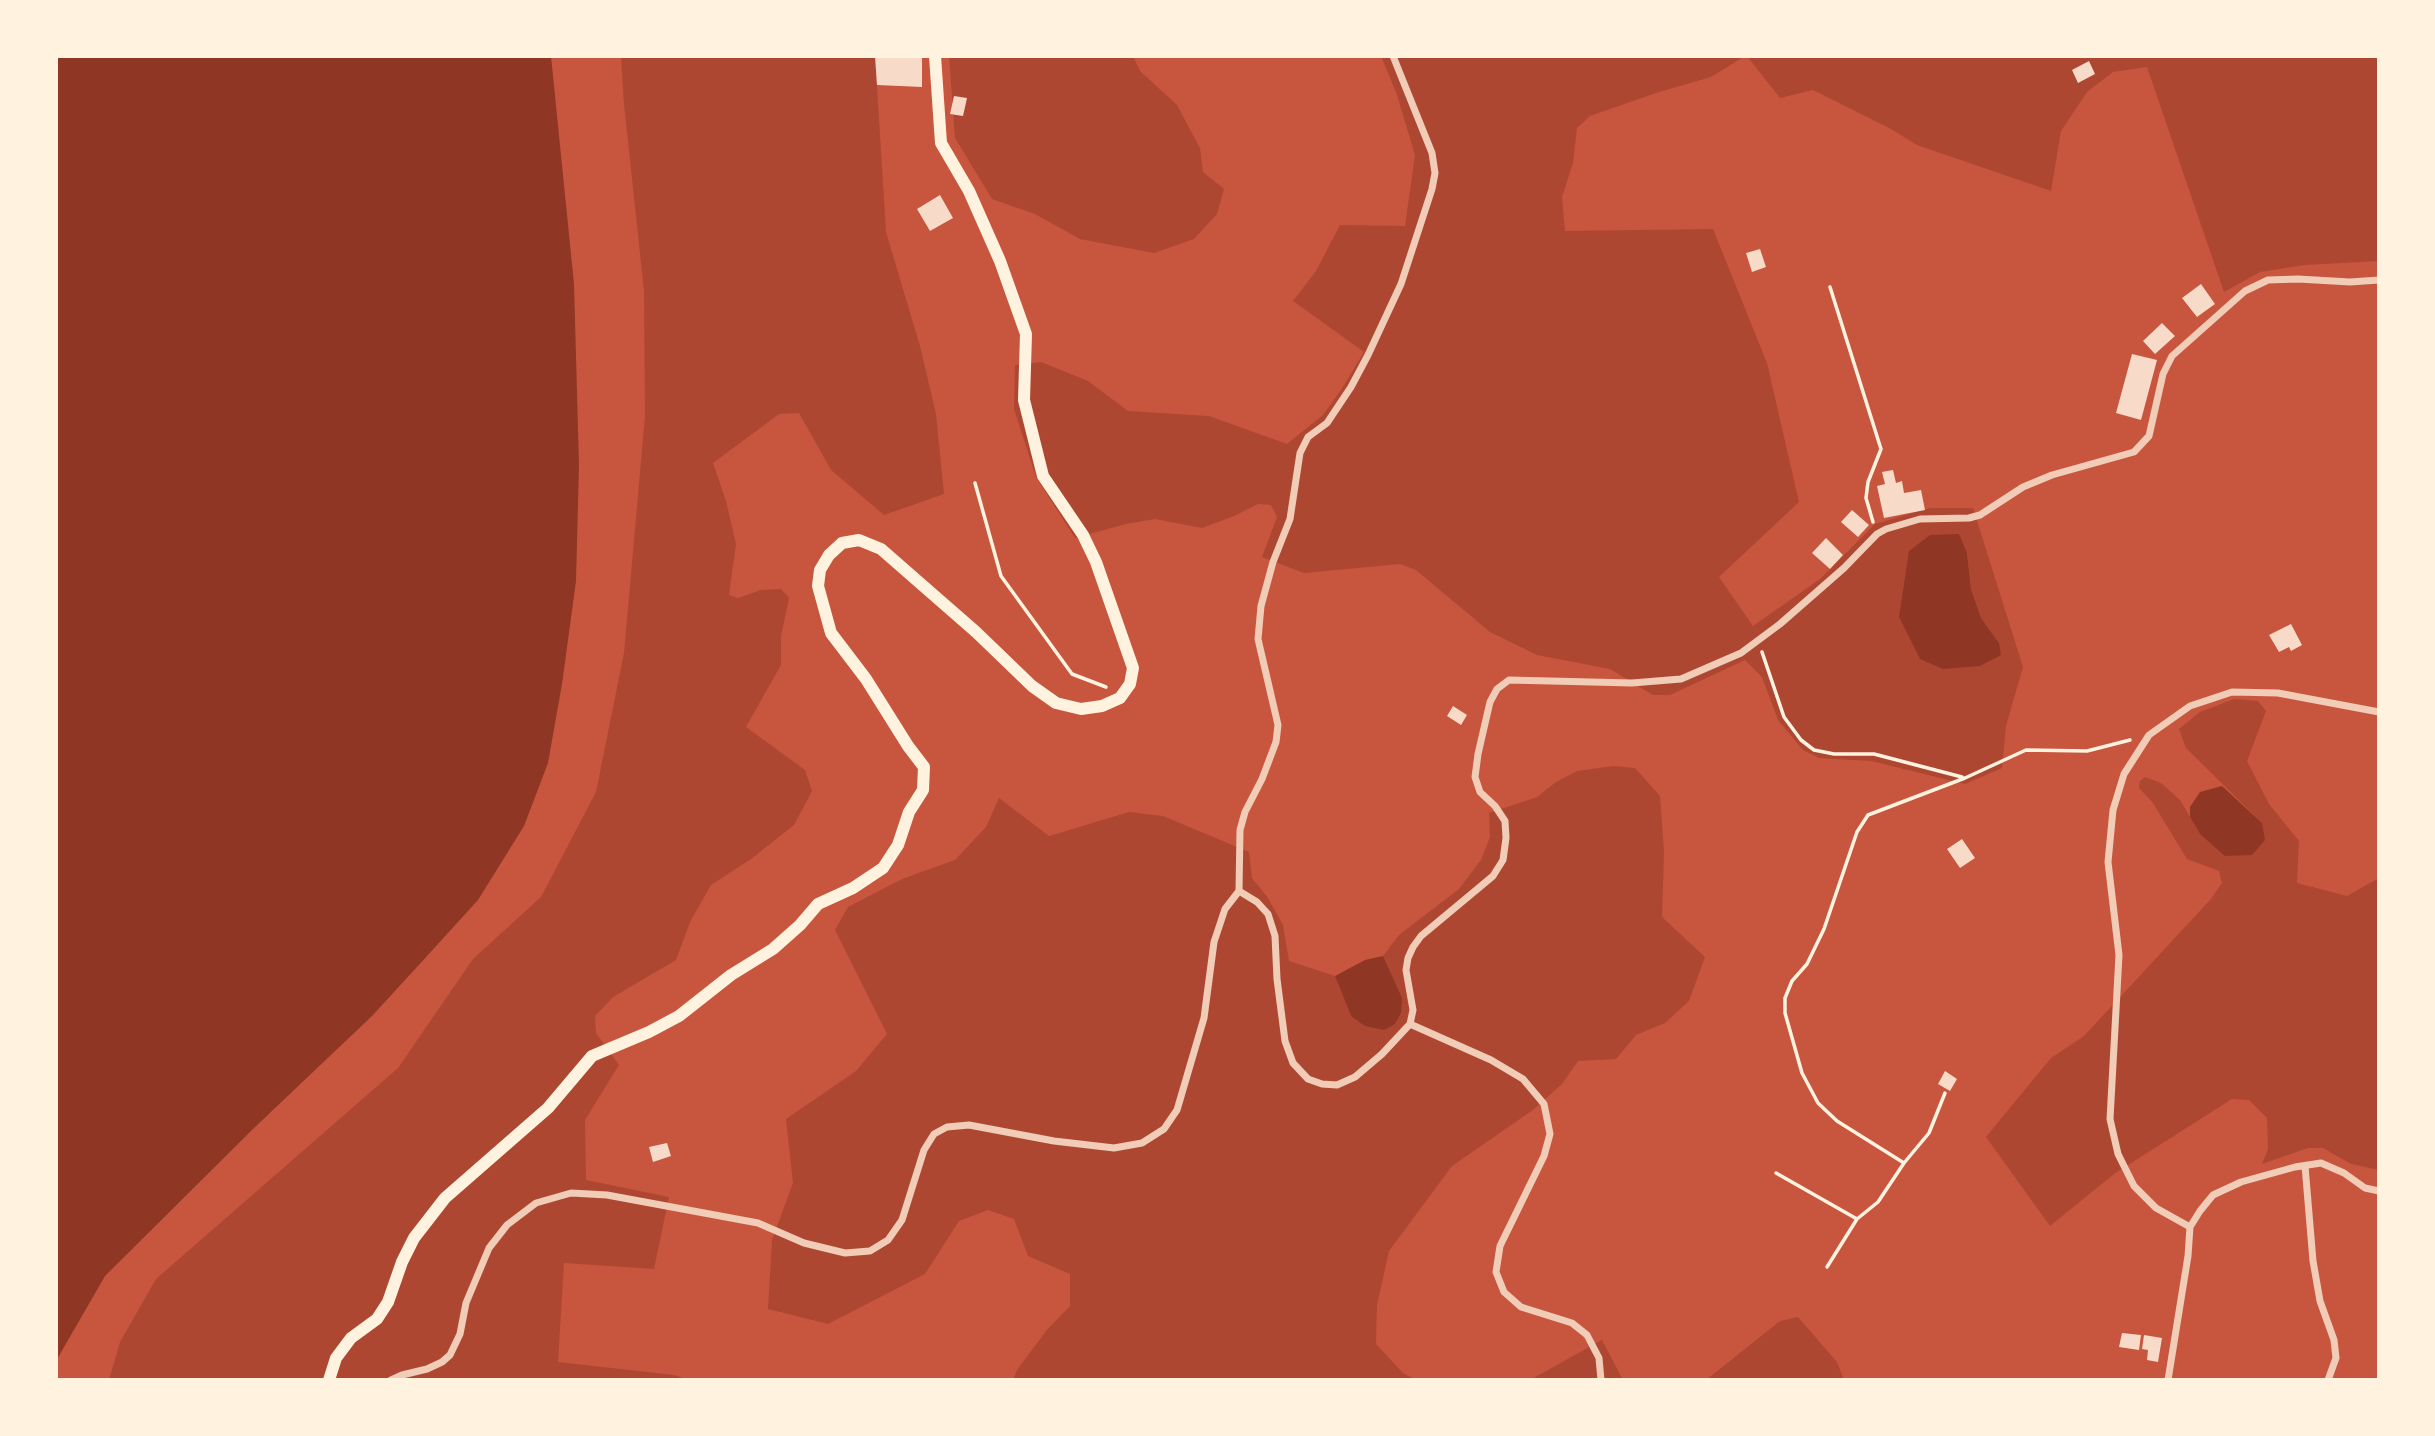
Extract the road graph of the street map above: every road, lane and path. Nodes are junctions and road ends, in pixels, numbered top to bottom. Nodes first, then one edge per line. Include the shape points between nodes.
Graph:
1 (935, 56) edge
2 (1393, 56) edge
3 (2379, 280) edge
4 (1830, 287) dead end
5 (975, 483) dead end
6 (1877, 534) junction
7 (1758, 640) junction
8 (1124, 693) junction
9 (2379, 712) edge
10 (2149, 735) junction
11 (1965, 778) junction
12 (1239, 891) junction
13 (1410, 1024) junction
14 (1945, 1093) dead end
15 (1904, 1163) junction
16 (2305, 1166) junction
17 (1776, 1172) dead end
18 (2379, 1191) edge
19 (1857, 1219) junction
20 (2190, 1227) junction
21 (1827, 1267) dead end
22 (329, 1380) edge
23 (391, 1380) edge
24 (1601, 1380) edge
25 (2168, 1380) edge
26 (2328, 1380) edge

1 - 8 main road via 941,143 969,191 1026,334 1024,400 1043,476 1096,562 1133,668
2 - 12 street via 1432,153 1432,190 1401,284 1368,355 1327,423 1308,437 1300,453 1290,519 1261,606 1258,639 1278,725 1276,743 1240,831
3 - 6 street via 2267,280 2245,290 2172,356 2163,374 2149,436 2134,452 2052,475 2023,487 1980,515 1920,519
4 - 6 path via 1881,449 1866,498
5 - 8 path via 1001,576 1072,674
6 - 7 street
7 - 11 path via 1784,717 1814,750 1874,754
7 - 13 street via 1741,653 1681,679 1632,683 1509,680 1497,689 1490,702 1475,777 1480,792 1505,821 1503,860 1493,876 1413,947 1406,970 1413,1010
8 - 22 main road via 1102,706 1082,709 1056,703 881,549 859,540 842,543 820,570 818,586 831,633 924,767 923,790 909,812 898,845 883,868 818,904 773,949 679,1016 592,1056 548,1108 445,1198 414,1238 388,1302 377,1319 351,1338 335,1358
9 - 10 street via 2278,692 2232,692 2190,706
10 - 11 path via 2087,751 2026,750
10 - 20 street via 2124,774 2110,836 2108,862 2119,969 2110,1119 2118,1154 2134,1186 2156,1208
11 - 15 path via 1868,815 1857,832 1824,929 1785,998 1802,1073 1818,1103
12 - 13 street via 1268,914 1275,936 1285,1041 1293,1063 1308,1079 1337,1085 1355,1077
12 - 23 street via 1225,909 1214,942 1204,1018 1177,1110 1164,1129 1142,1143 1114,1148 969,1125 947,1126 934,1134 924,1150 902,1220 888,1240 870,1251 845,1253 804,1243 758,1223 607,1195 571,1193 536,1203 507,1224 489,1248 450,1355 427,1369
13 - 24 street via 1523,1079 1544,1104 1550,1134 1544,1156 1500,1246 1496,1272 1504,1292 1521,1307 1572,1323 1587,1335 1599,1358
14 - 15 path via 1929,1133
15 - 19 path via 1878,1202
16 - 18 street via 2321,1163
16 - 20 street via 2241,1182 2213,1195
16 - 26 street via 2313,1261 2336,1358
17 - 19 path
19 - 21 path
20 - 25 street

